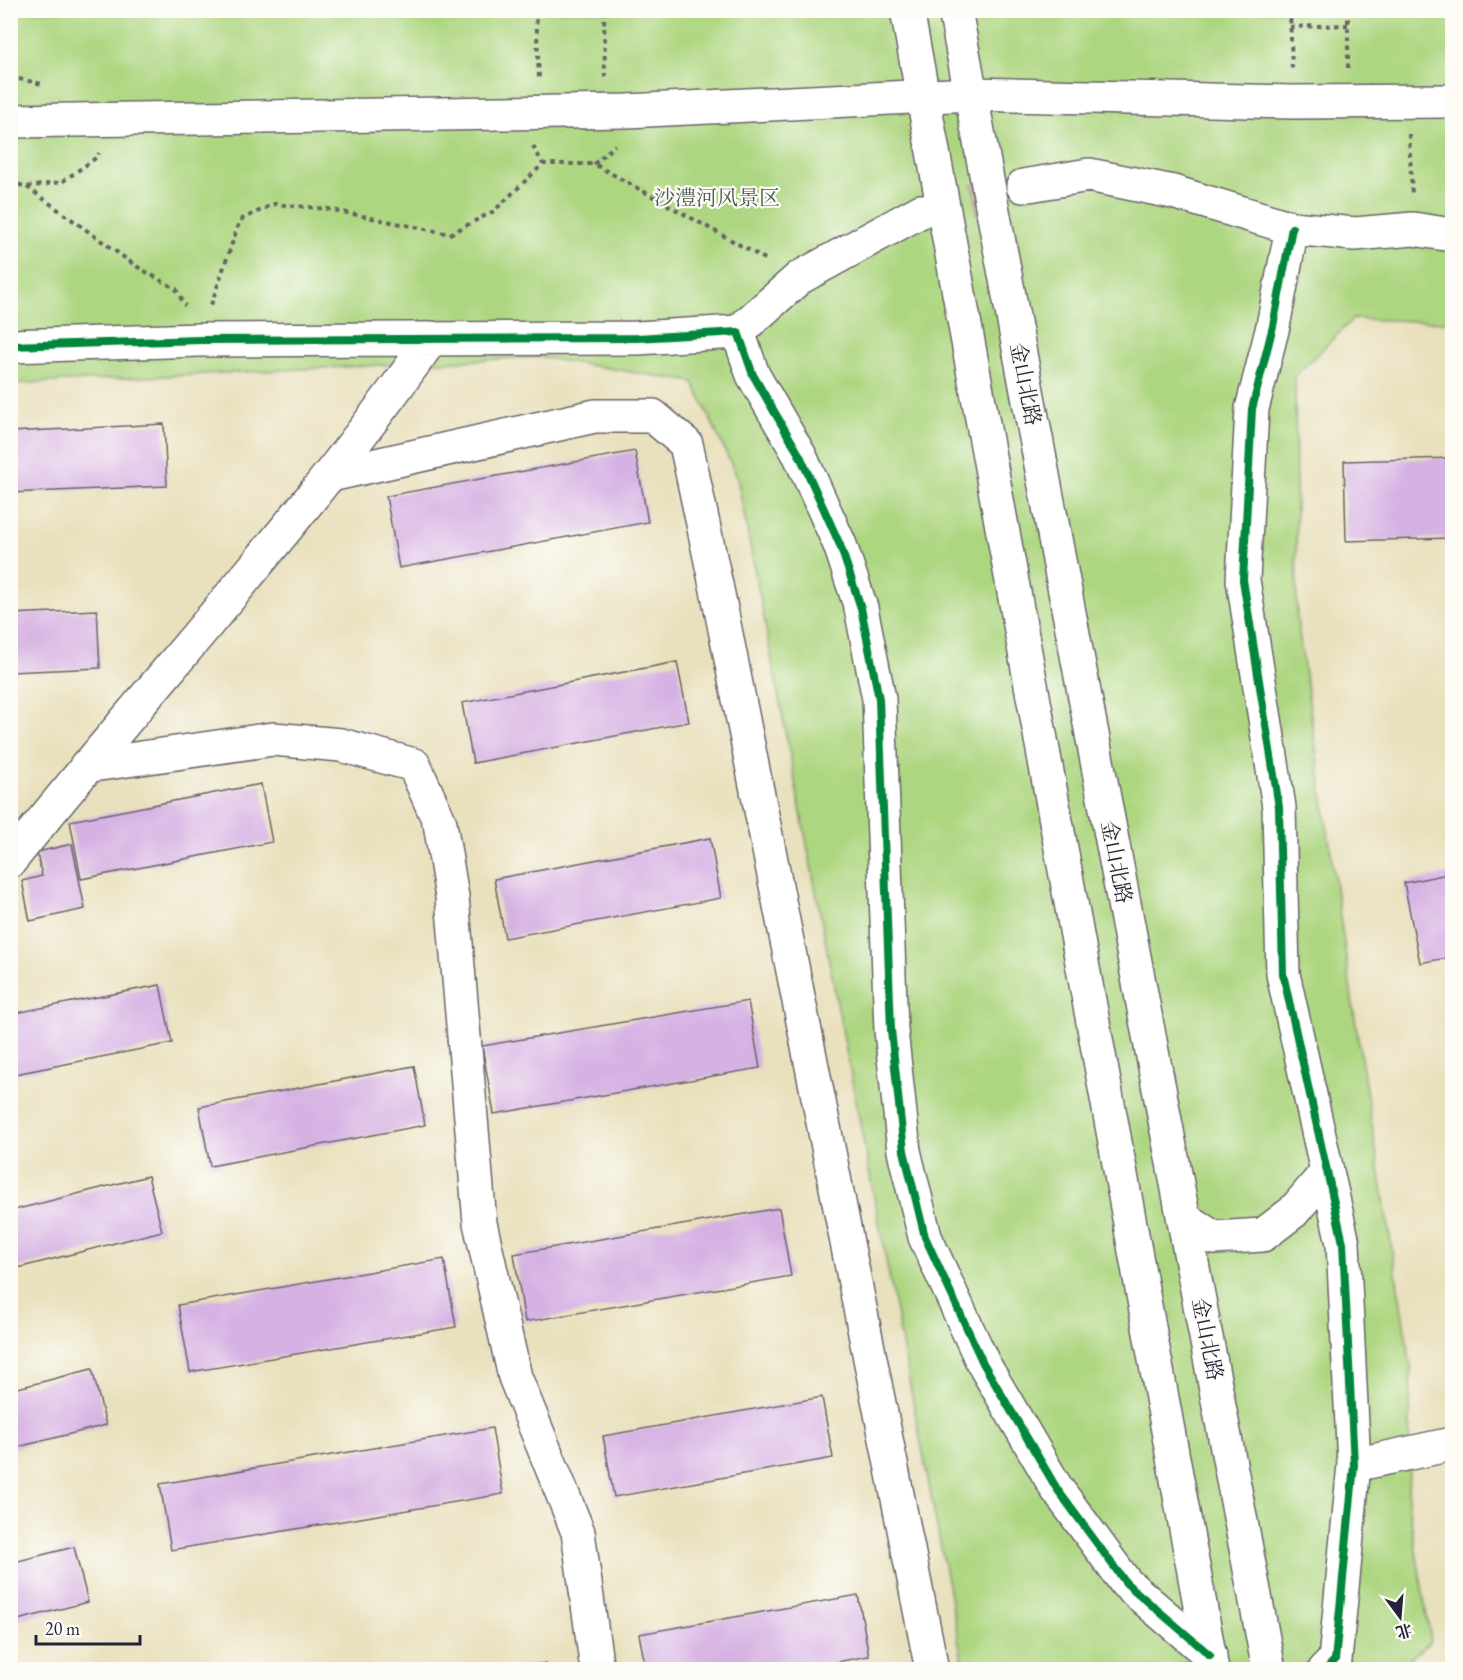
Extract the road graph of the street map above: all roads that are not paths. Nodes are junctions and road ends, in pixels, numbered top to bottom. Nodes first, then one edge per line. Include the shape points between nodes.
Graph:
1 (907, 10) edge
2 (955, 10) edge
3 (971, 94) junction
4 (925, 96) junction
5 (1452, 101) edge
6 (10, 122) edge
7 (1023, 186) tunnel mouth
8 (921, 211) tunnel mouth
9 (1292, 228) junction
10 (1452, 234) edge
11 (738, 332) junction
12 (432, 338) junction
13 (10, 346) edge
14 (331, 475) junction
15 (86, 766) junction
16 (10, 861) edge
17 (1327, 1172) junction
18 (1185, 1219) junction
19 (1452, 1444) edge
20 (1353, 1465) junction
21 (1211, 1662) edge
22 (597, 1670) edge
23 (932, 1670) edge
24 (1269, 1670) edge
25 (1325, 1670) edge

1 - 4 street
2 - 3 street, 金山北路
3 - 4 street
3 - 5 street via 1293,102
3 - 18 street, 金山北路
4 - 6 street via 605,111
4 - 21 street
7 - 9 street via 1089,175 1173,192
8 - 11 street via 800,278
9 - 10 street via 1355,234 1413,229
9 - 17 street via 1252,410 1244,580 1279,807 1283,974
11 - 12 street via 637,338
11 - 21 street via 753,375 800,456 840,545 861,608 879,699 891,1030 904,1151 926,1237 982,1362 1058,1489 1126,1583
12 - 13 street
12 - 14 street
14 - 15 street
14 - 23 street via 595,416 653,416 686,444
15 - 16 street
15 - 22 street via 273,739 341,745 414,765 440,823 452,897 480,1223 516,1377 578,1532
17 - 18 street via 1293,1212 1263,1235 1214,1238
17 - 20 street via 1343,1243
18 - 24 street, 金山北路
19 - 20 street
20 - 25 street via 1335,1660

